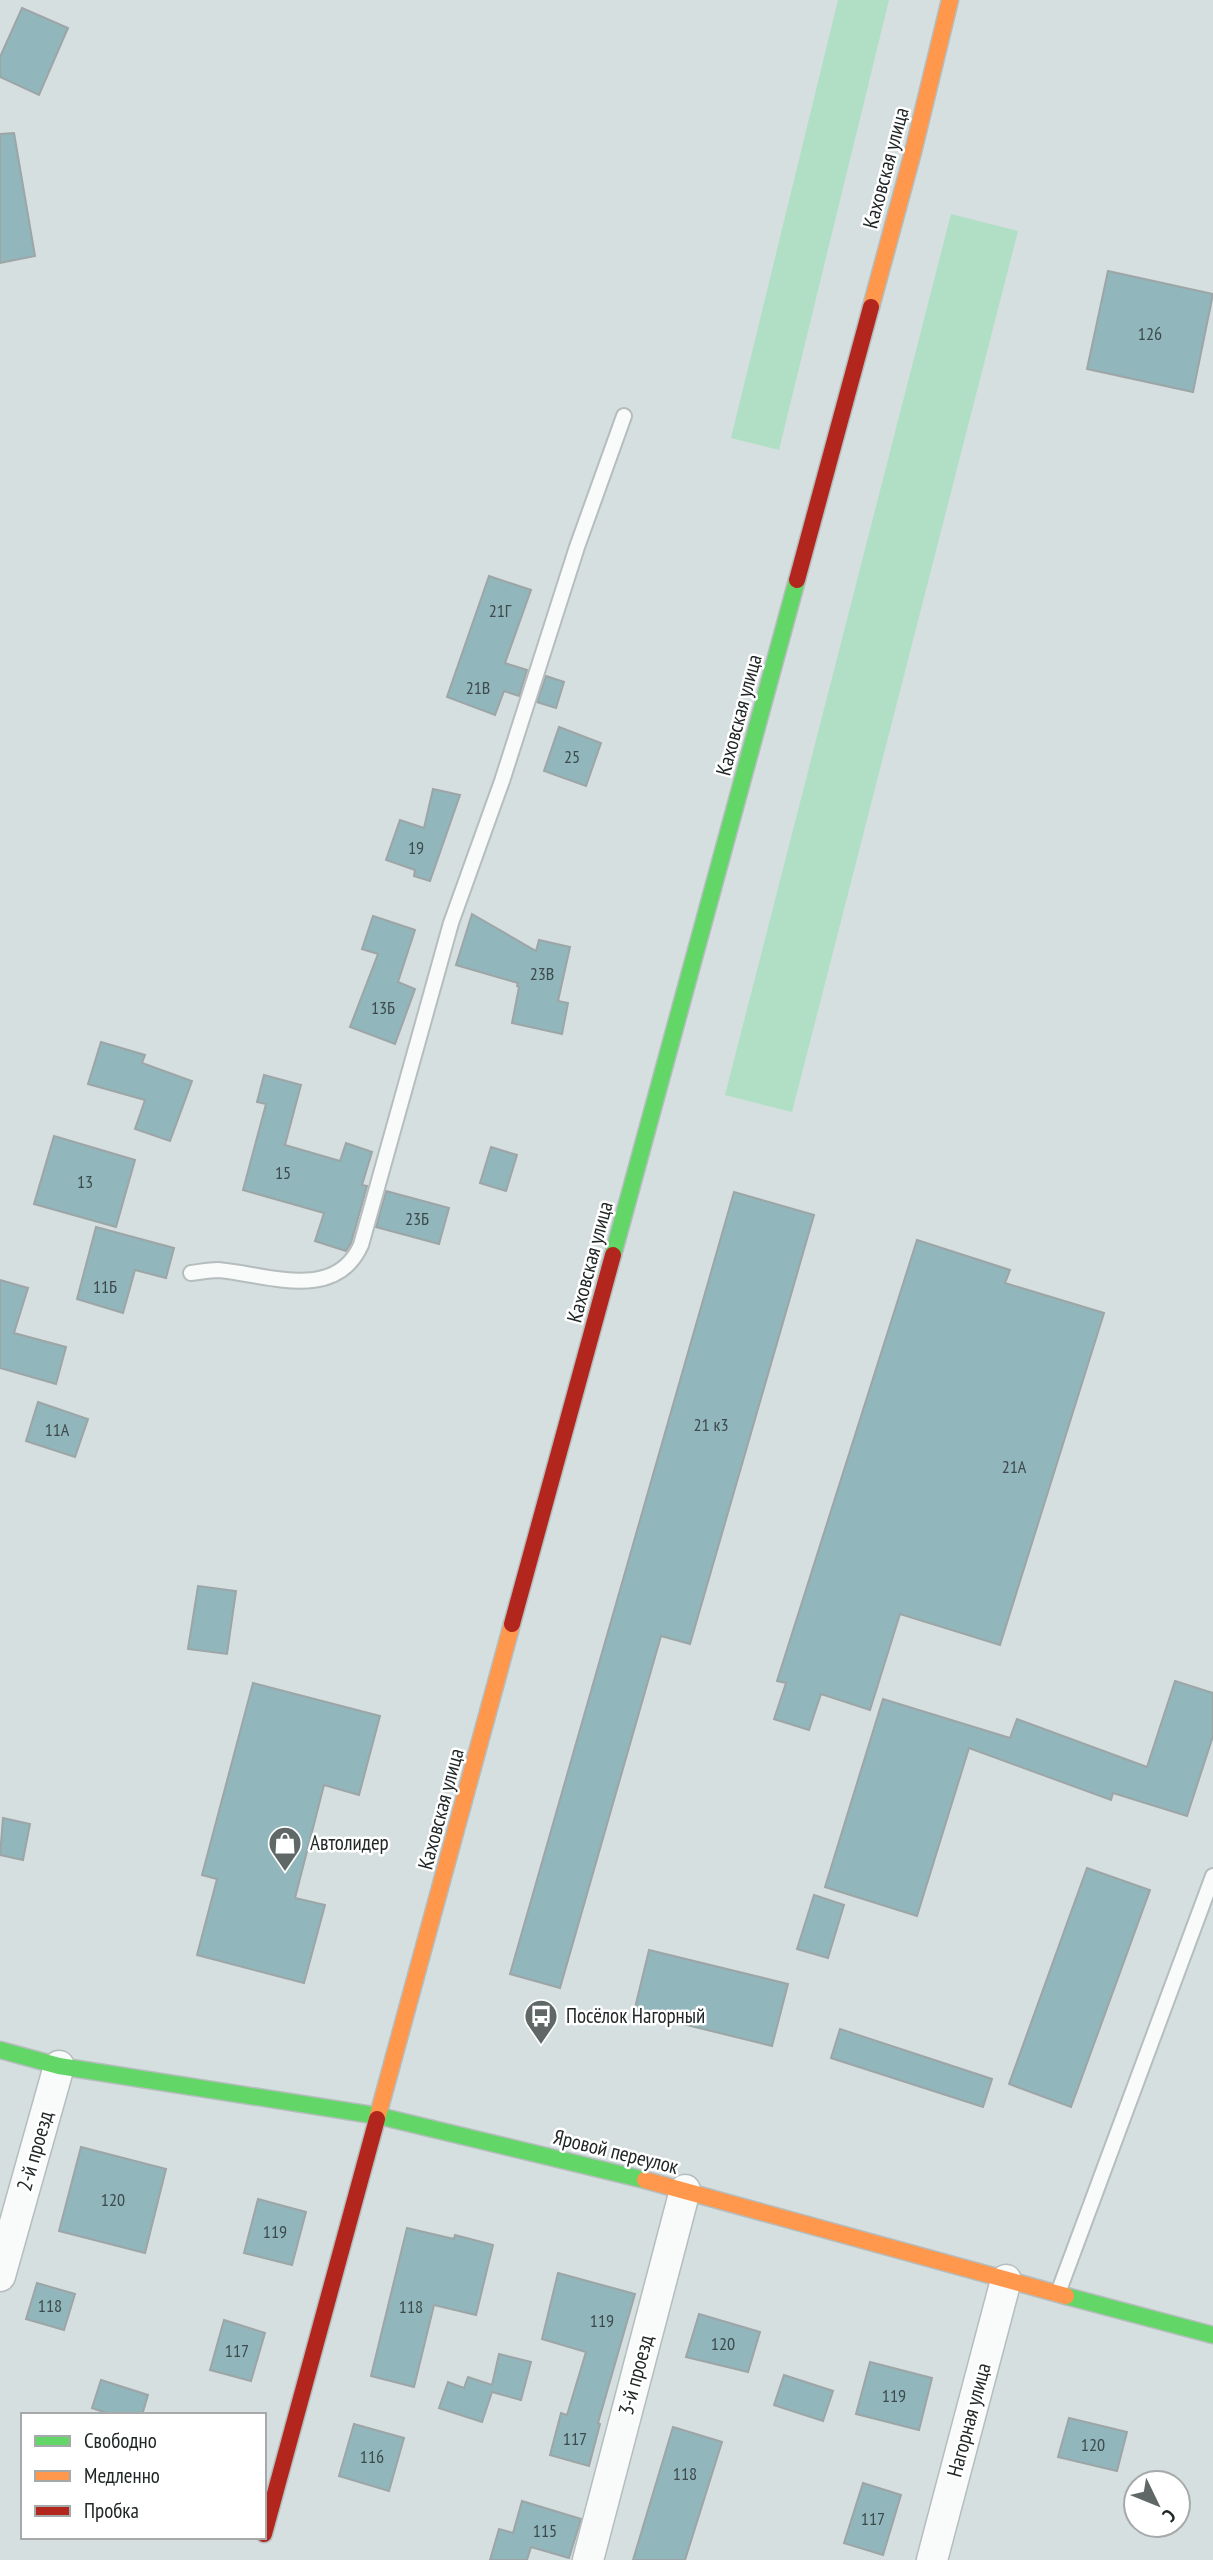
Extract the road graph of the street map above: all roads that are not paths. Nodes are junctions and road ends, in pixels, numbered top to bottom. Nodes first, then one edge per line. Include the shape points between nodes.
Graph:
1 (950, 0) edge
2 (624, 416) dead end
3 (191, 1273) dead end
4 (1213, 1876) edge
5 (0, 2050) edge
6 (59, 2066) junction
7 (379, 2116) junction
8 (685, 2190) junction
9 (0, 2276) edge
10 (1006, 2280) junction
11 (1058, 2294) junction
12 (1213, 2335) edge
13 (266, 2529) edge
14 (588, 2560) edge
15 (932, 2560) edge

1 - 7 main road, Каховская улица
2 - 3 lane via 451,923 355,1257 337,1273 313,1280 278,1280 215,1270
4 - 11 lane
5 - 6 main road, Яровой переулок
6 - 7 main road, Яровой переулок
6 - 9 street, 2-й проезд
7 - 8 main road, Яровой переулок
7 - 13 main road, Каховская улица
8 - 10 main road, Яровой переулок
8 - 14 street, 3-й проезд
10 - 11 main road, Яровой переулок
10 - 15 street, Нагорная улица
11 - 12 main road, Яровой переулок

